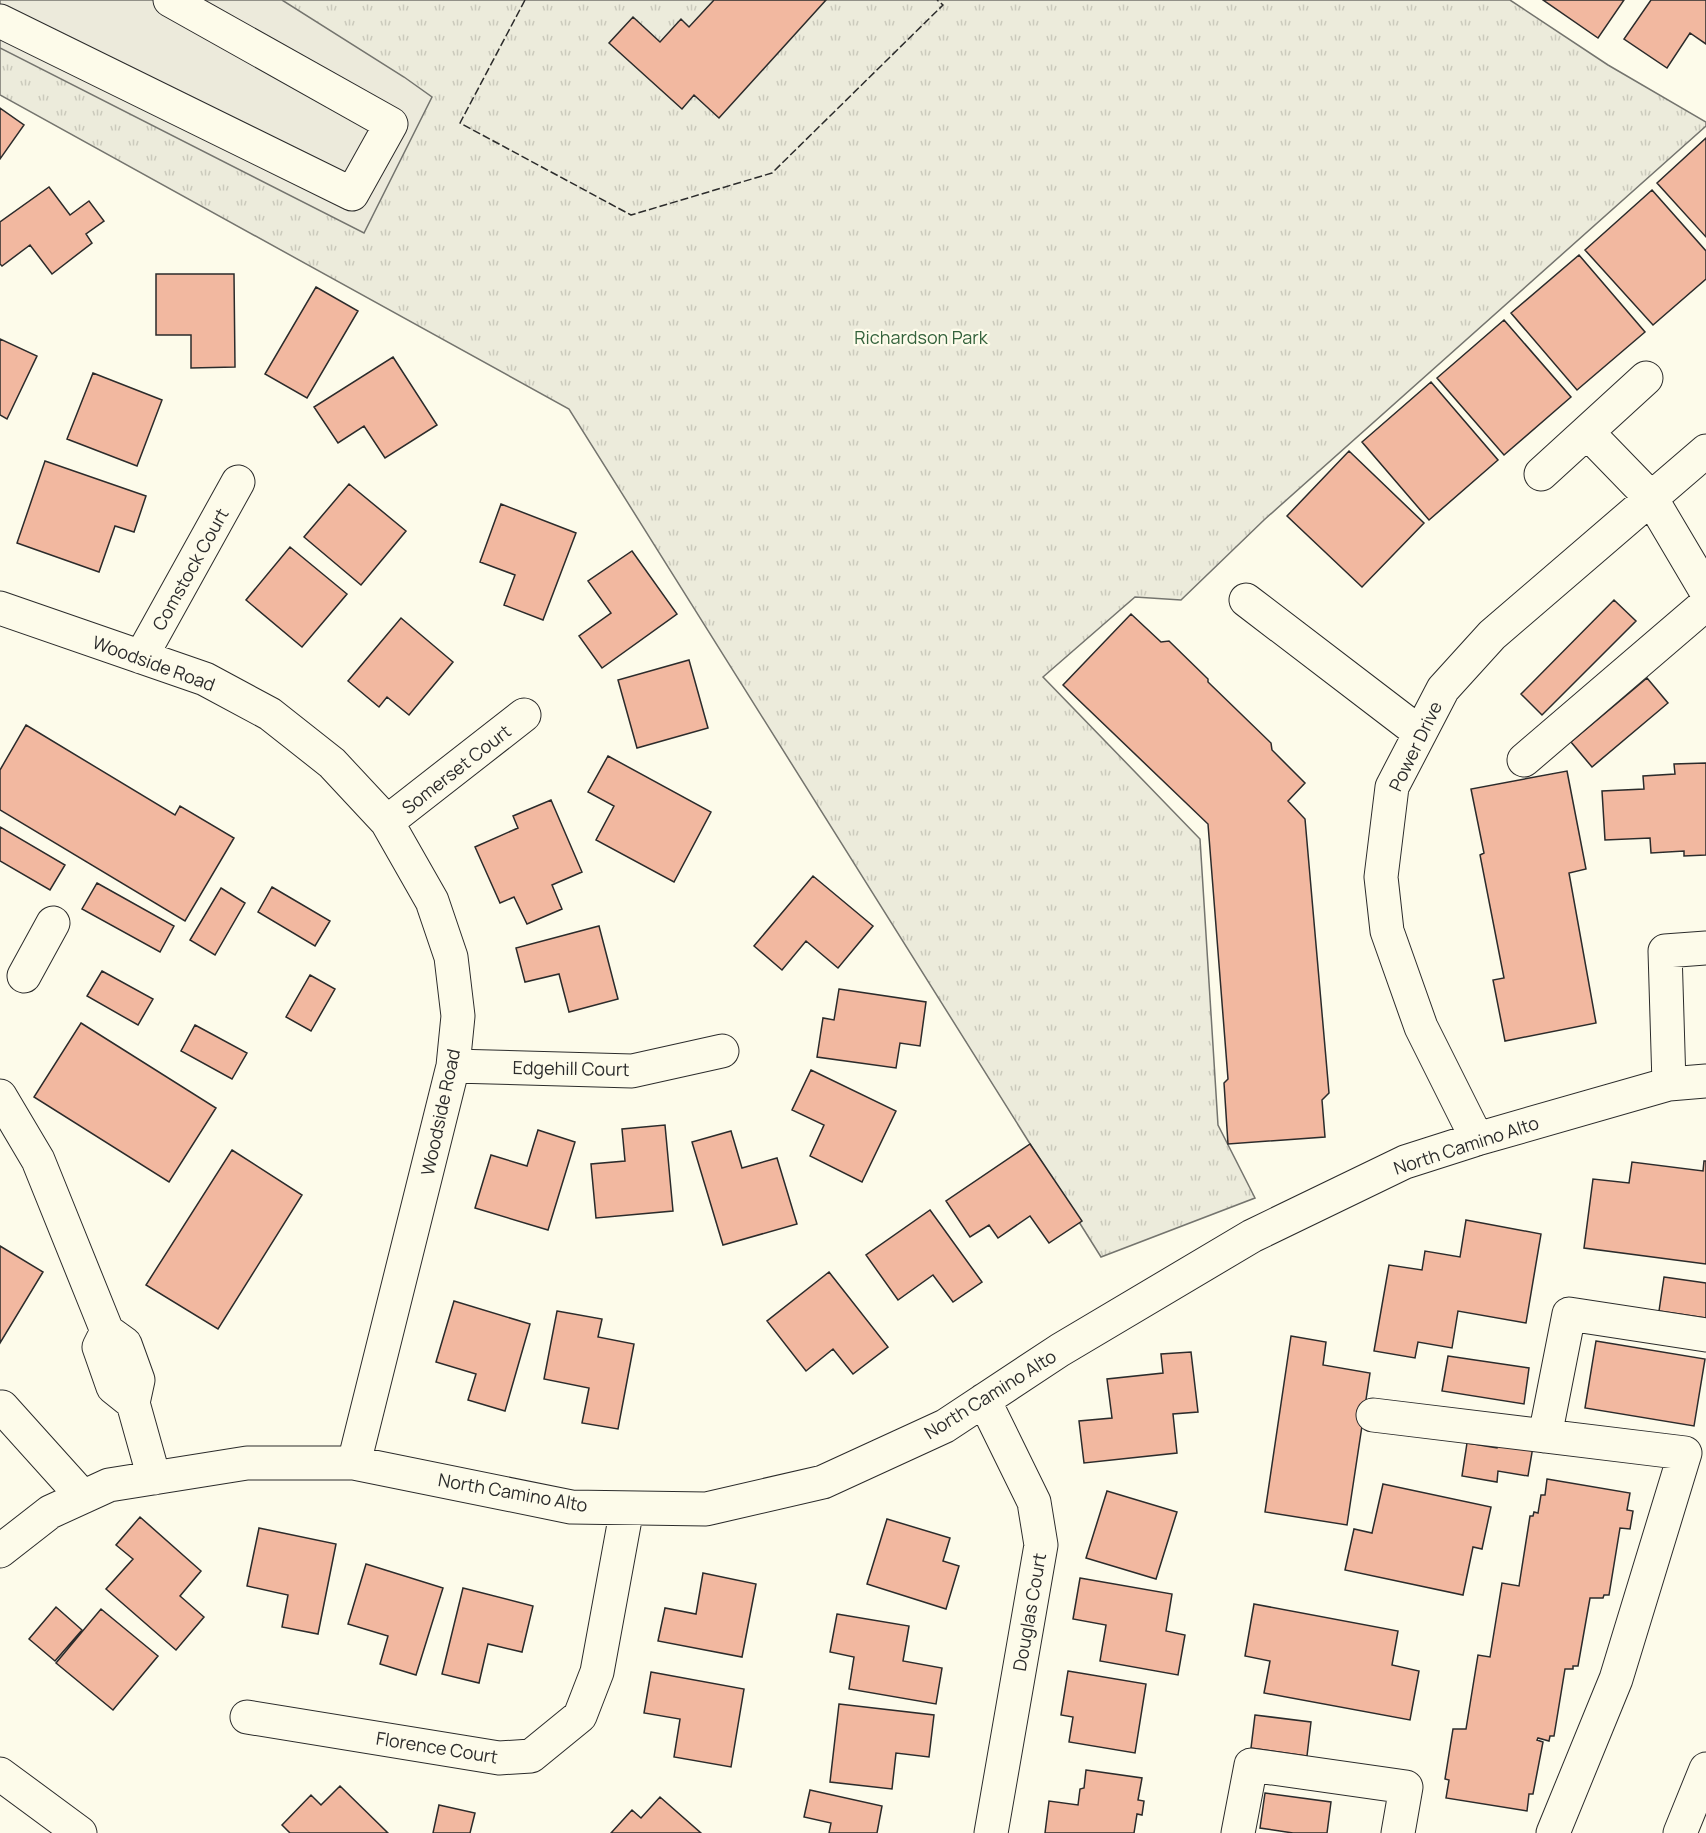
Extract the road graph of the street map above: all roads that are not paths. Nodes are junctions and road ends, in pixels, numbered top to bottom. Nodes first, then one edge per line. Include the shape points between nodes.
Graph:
1 (170, 0) edge
2 (0, 21) edge
3 (1646, 378) dead end
4 (1587, 432) junction
5 (1706, 451) edge
6 (1541, 474) dead end
7 (238, 482) dead end
8 (1651, 498) junction
9 (1706, 591) edge
10 (1246, 600) dead end
11 (1706, 604) edge
12 (0, 608) edge
13 (141, 657) junction
14 (524, 715) dead end
15 (1420, 733) junction
16 (1524, 760) dead end
17 (387, 822) junction
18 (53, 923) dead end
19 (1706, 948) edge
20 (24, 976) dead end
21 (722, 1051) dead end
22 (453, 1066) junction
23 (1706, 1081) edge
24 (1669, 1084) junction
25 (0, 1097) edge
26 (1477, 1139) junction
27 (1706, 1335) edge
28 (984, 1400) junction
29 (3, 1407) dead end
30 (1373, 1415) dead end
31 (1545, 1436) junction
32 (1695, 1454) edge
33 (354, 1463) junction
34 (154, 1478) junction
35 (83, 1497) junction
36 (627, 1508) junction
37 (0, 1551) edge
38 (247, 1717) dead end
39 (1706, 1769) edge
40 (0, 1774) edge
41 (80, 1833) edge
42 (991, 1833) edge
43 (1238, 1833) edge
44 (1398, 1833) edge
45 (1553, 1833) edge
46 (1680, 1833) edge

1 - 2 street via 391,123 352,194
3 - 4 street
4 - 6 street
4 - 8 street
5 - 8 street, Power Drive
7 - 13 street, Comstock Court
8 - 9 street
8 - 15 street, Power Drive via 1492,635 1443,689
10 - 15 street
11 - 16 street
12 - 13 street, Woodside Road
13 - 17 street, Woodside Road via 205,679 270,714 332,763
14 - 17 street, Somerset Court
15 - 26 street, Power Drive via 1392,787 1381,877 1388,931 1421,1027
17 - 22 street, Woodside Road via 432,901 451,957 458,1016
18 - 20 street
19 - 24 street via 1665,951
21 - 22 street, Edgehill Court via 632,1071
22 - 33 street, Woodside Road
23 - 24 street, North Camino Alto
24 - 26 street, North Camino Alto
25 - 34 street via 39,1160 107,1331 125,1344 138,1380 133,1403
26 - 28 street, North Camino Alto via 1405,1162 1252,1236
27 - 31 street via 1569,1314
28 - 36 street, North Camino Alto via 945,1426 823,1482 706,1509
28 - 42 street, Douglas Court via 1034,1502 1041,1545
29 - 35 street
30 - 31 street
31 - 32 street
32 - 45 street via 1616,1679
33 - 34 street, North Camino Alto via 247,1463
33 - 36 street, North Camino Alto via 571,1507
34 - 35 street, North Camino Alto via 109,1485
35 - 37 street, North Camino Alto via 50,1512
36 - 38 street, Florence Court via 597,1672 580,1716 531,1756 499,1758
39 - 46 street
40 - 41 street
43 - 44 street via 1251,1765 1406,1786

